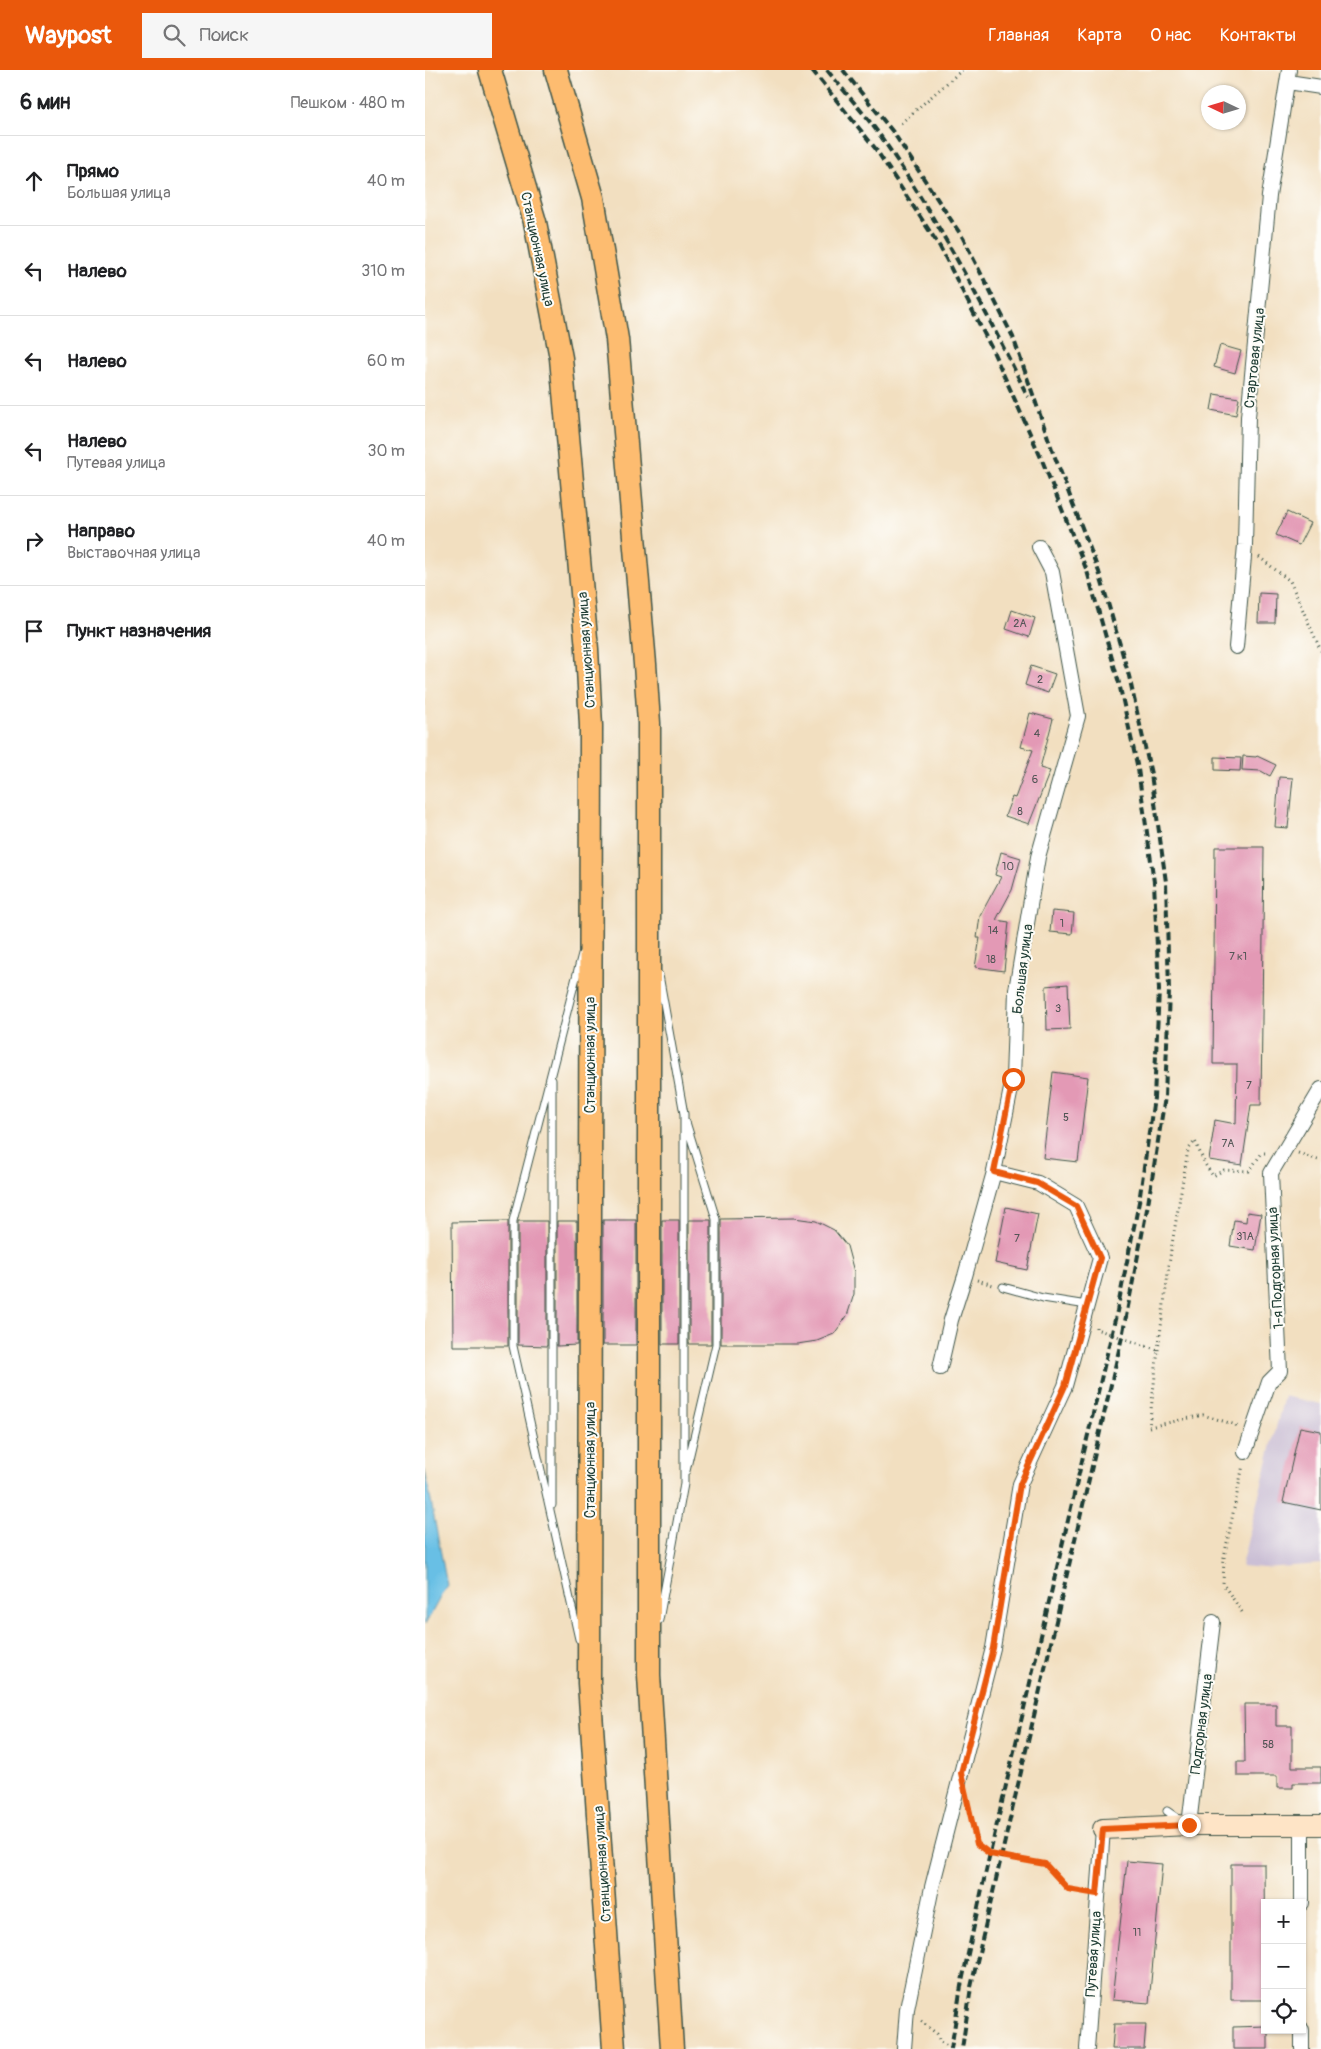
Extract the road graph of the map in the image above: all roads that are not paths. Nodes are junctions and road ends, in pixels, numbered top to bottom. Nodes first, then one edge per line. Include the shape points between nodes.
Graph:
1 (490, 70) edge
2 (556, 70) edge
3 (1288, 76) edge
4 (1321, 87) edge
5 (1039, 548) dead end
6 (1236, 647) dead end
7 (648, 917) junction
8 (590, 920) junction
9 (552, 1070) junction
10 (1321, 1089) edge
11 (684, 1114) junction
12 (994, 1172) junction
13 (1003, 1287) dead end
14 (1087, 1305) junction
15 (940, 1368) dead end
16 (1245, 1452) road end
17 (683, 1484) junction
18 (552, 1519) junction
19 (1213, 1622) dead end
20 (649, 1675) junction
21 (589, 1683) junction
22 (1167, 1811) dead end
23 (1189, 1825) junction
24 (1311, 1825) edge
25 (1103, 1829) joint
26 (1302, 1899) edge
27 (1302, 2034) edge
28 (614, 2049) edge
29 (672, 2049) edge
30 (904, 2049) edge
31 (1087, 2049) edge
32 (1302, 2049) edge

1 - 8 main road, Станционная улица via 535,222 561,358 591,726
2 - 7 main road via 593,198 617,339 647,703
3 - 4 street
3 - 6 street, Стартовая улица via 1269,196 1248,417 1245,546
5 - 12 street, Большая улица via 1053,572 1078,716 1038,857 1016,990 1013,1079
7 - 11 lane
7 - 20 main road
8 - 9 lane
8 - 21 main road, Станционная улица
9 - 18 lane
9 - 18 lane via 513,1221 513,1346
10 - 16 street, 1-я Подгорная улица via 1271,1173 1280,1371 1269,1382
11 - 17 lane
11 - 17 lane via 717,1219 717,1228 716,1344
12 - 14 street via 1037,1183 1076,1206 1100,1258
12 - 15 street, Большая улица
13 - 14 lane
14 - 30 street via 1065,1386 1020,1484 993,1648 932,1887 907,2009
17 - 20 lane
18 - 21 lane
19 - 23 street, Подгорная улица
20 - 29 main road
21 - 28 main road, Станционная улица
22 - 23 lane
23 - 24 street
23 - 25 street
24 - 26 street
25 - 31 street, Путевая улица
27 - 32 street

